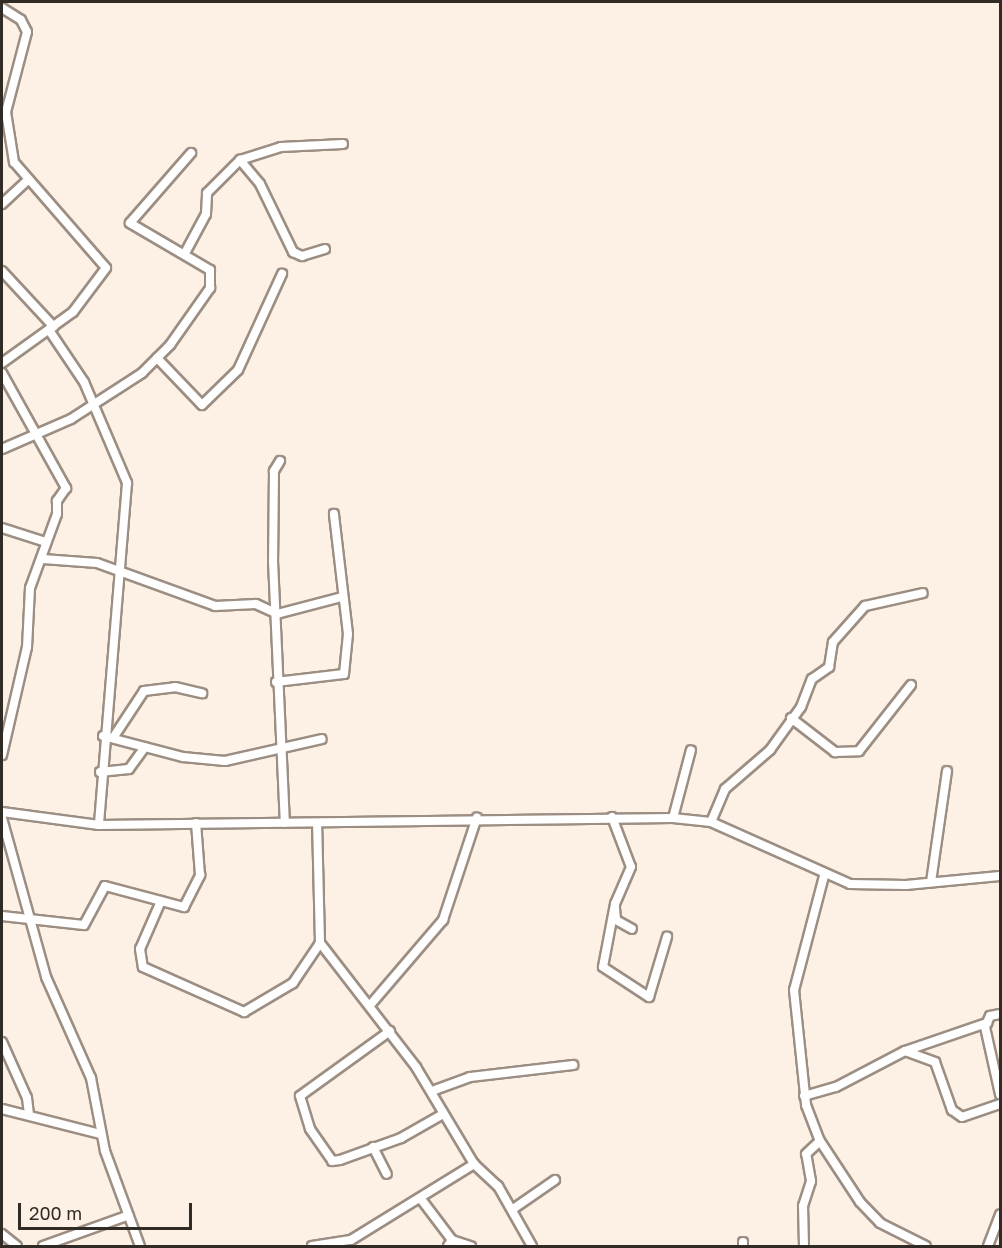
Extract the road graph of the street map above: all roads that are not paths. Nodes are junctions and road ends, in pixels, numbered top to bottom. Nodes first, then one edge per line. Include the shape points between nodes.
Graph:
1 (2, 8) edge
2 (343, 144) dead end
3 (191, 153) dead end
4 (240, 160) junction
5 (27, 181) junction
6 (2, 204) edge
7 (324, 249) dead end
8 (185, 253) junction
9 (2, 271) edge
10 (282, 274) dead end
11 (51, 328) junction
12 (157, 358) junction
13 (2, 363) edge
14 (2, 373) edge
15 (93, 406) junction
16 (39, 432) junction
17 (2, 449) edge
18 (280, 460) dead end
19 (334, 514) dead end
20 (2, 528) edge
21 (46, 542) junction
22 (42, 559) junction
23 (121, 573) junction
24 (923, 593) dead end
25 (342, 597) junction
26 (277, 614) junction
27 (276, 682) junction
28 (911, 685) dead end
29 (202, 693) dead end
30 (791, 718) junction
31 (103, 736) junction
32 (113, 738) junction
33 (322, 739) dead end
34 (146, 747) junction
35 (279, 748) junction
36 (156, 749) junction
37 (691, 750) dead end
38 (2, 755) edge
39 (140, 755) junction
40 (947, 771) dead end
41 (100, 772) junction
42 (2, 812) edge
43 (16, 812) junction
44 (477, 817) junction
45 (612, 817) junction
46 (2, 818) edge
47 (673, 818) junction
48 (285, 822) junction
49 (711, 822) junction
50 (196, 824) junction
51 (317, 824) junction
52 (99, 825) junction
53 (6, 828) junction
54 (824, 876) junction
55 (1000, 876) edge
56 (931, 882) junction
57 (161, 901) junction
58 (615, 904) junction
59 (2, 916) edge
60 (32, 921) junction
61 (632, 929) dead end
62 (667, 937) dead end
63 (320, 943) junction
64 (371, 1004) junction
65 (1000, 1014) edge
66 (987, 1023) junction
67 (390, 1031) junction
68 (2, 1042) edge
69 (905, 1051) junction
70 (573, 1065) dead end
71 (432, 1091) junction
72 (1000, 1094) edge
73 (804, 1096) junction
74 (1000, 1104) edge
75 (2, 1108) edge
76 (443, 1114) junction
77 (29, 1115) junction
78 (101, 1134) junction
79 (820, 1141) junction
80 (373, 1147) junction
81 (474, 1164) junction
82 (387, 1174) dead end
83 (555, 1180) dead end
84 (421, 1199) junction
85 (513, 1209) junction
86 (1000, 1214) edge
87 (129, 1215) junction
88 (2, 1233) edge
89 (450, 1243) edge
90 (17, 1246) edge
91 (43, 1246) edge
92 (140, 1246) edge
93 (312, 1246) edge
94 (471, 1246) edge
95 (532, 1246) edge
96 (804, 1246) edge
97 (926, 1246) edge
98 (988, 1246) edge

1 - 5 street via 21,20 27,32 6,112 14,162
2 - 4 street via 281,147
3 - 8 street via 130,223
4 - 7 street via 260,184 293,252 302,256
4 - 8 street via 207,193 206,214
5 - 6 street
5 - 11 street via 66,228 104,259 106,268 92,292
8 - 12 street via 210,270 213,282
9 - 11 street
10 - 12 street via 238,370 202,405
11 - 13 street
11 - 15 street
12 - 15 street
14 - 16 street
15 - 16 street
15 - 23 street via 127,483
16 - 17 street
16 - 21 street via 66,481
18 - 26 street via 274,471
19 - 25 street
20 - 21 street
21 - 22 street
22 - 23 street via 97,563
22 - 38 street via 30,588 27,646
23 - 26 street via 215,606 256,604
23 - 31 street
24 - 30 street via 865,606 833,642 830,668 812,679
25 - 26 street
25 - 27 street via 348,634 342,677
26 - 27 street
27 - 35 street
28 - 30 street via 859,751 835,752
29 - 32 street via 175,687 144,691
30 - 49 street via 760,762 725,789
31 - 32 street
31 - 41 street
32 - 34 street
33 - 35 street
34 - 36 street
34 - 39 street
35 - 36 street via 225,761
35 - 48 street
36 - 39 street
37 - 47 street
39 - 41 street via 129,769
40 - 56 street
41 - 52 street
42 - 43 street
43 - 52 street
43 - 53 street
44 - 45 street
44 - 51 street
44 - 64 street via 443,920
45 - 47 street
45 - 58 street via 631,859
46 - 53 street
47 - 49 street
48 - 50 street
48 - 51 street
49 - 54 street
50 - 52 street
50 - 57 street via 200,875 187,905
51 - 63 street
53 - 60 street
54 - 56 street via 875,886
54 - 73 street via 794,990
55 - 56 street
57 - 60 street via 105,886 84,925
57 - 63 street via 140,948 143,967 244,1012 292,983
58 - 61 street via 616,920
58 - 62 street via 603,967 621,984 649,997
59 - 60 street
60 - 78 street via 46,977 91,1078
63 - 64 street
64 - 67 street
65 - 66 street
66 - 69 street
66 - 72 street via 988,1056
67 - 71 street
67 - 80 street via 300,1096 310,1129 332,1161
68 - 77 street via 27,1098
69 - 73 street
69 - 74 street via 935,1062 952,1110 962,1117
70 - 71 street via 470,1077
71 - 76 street
73 - 79 street
75 - 77 street
76 - 80 street via 414,1132
76 - 81 street
77 - 78 street
78 - 87 street
79 - 96 street via 806,1154 811,1181 803,1206
79 - 97 street via 880,1222
80 - 82 street
81 - 84 street
81 - 85 street
83 - 85 street
84 - 89 street
84 - 93 street via 351,1240
85 - 95 street
86 - 98 street
87 - 91 street
87 - 92 street
88 - 90 street
89 - 94 street

